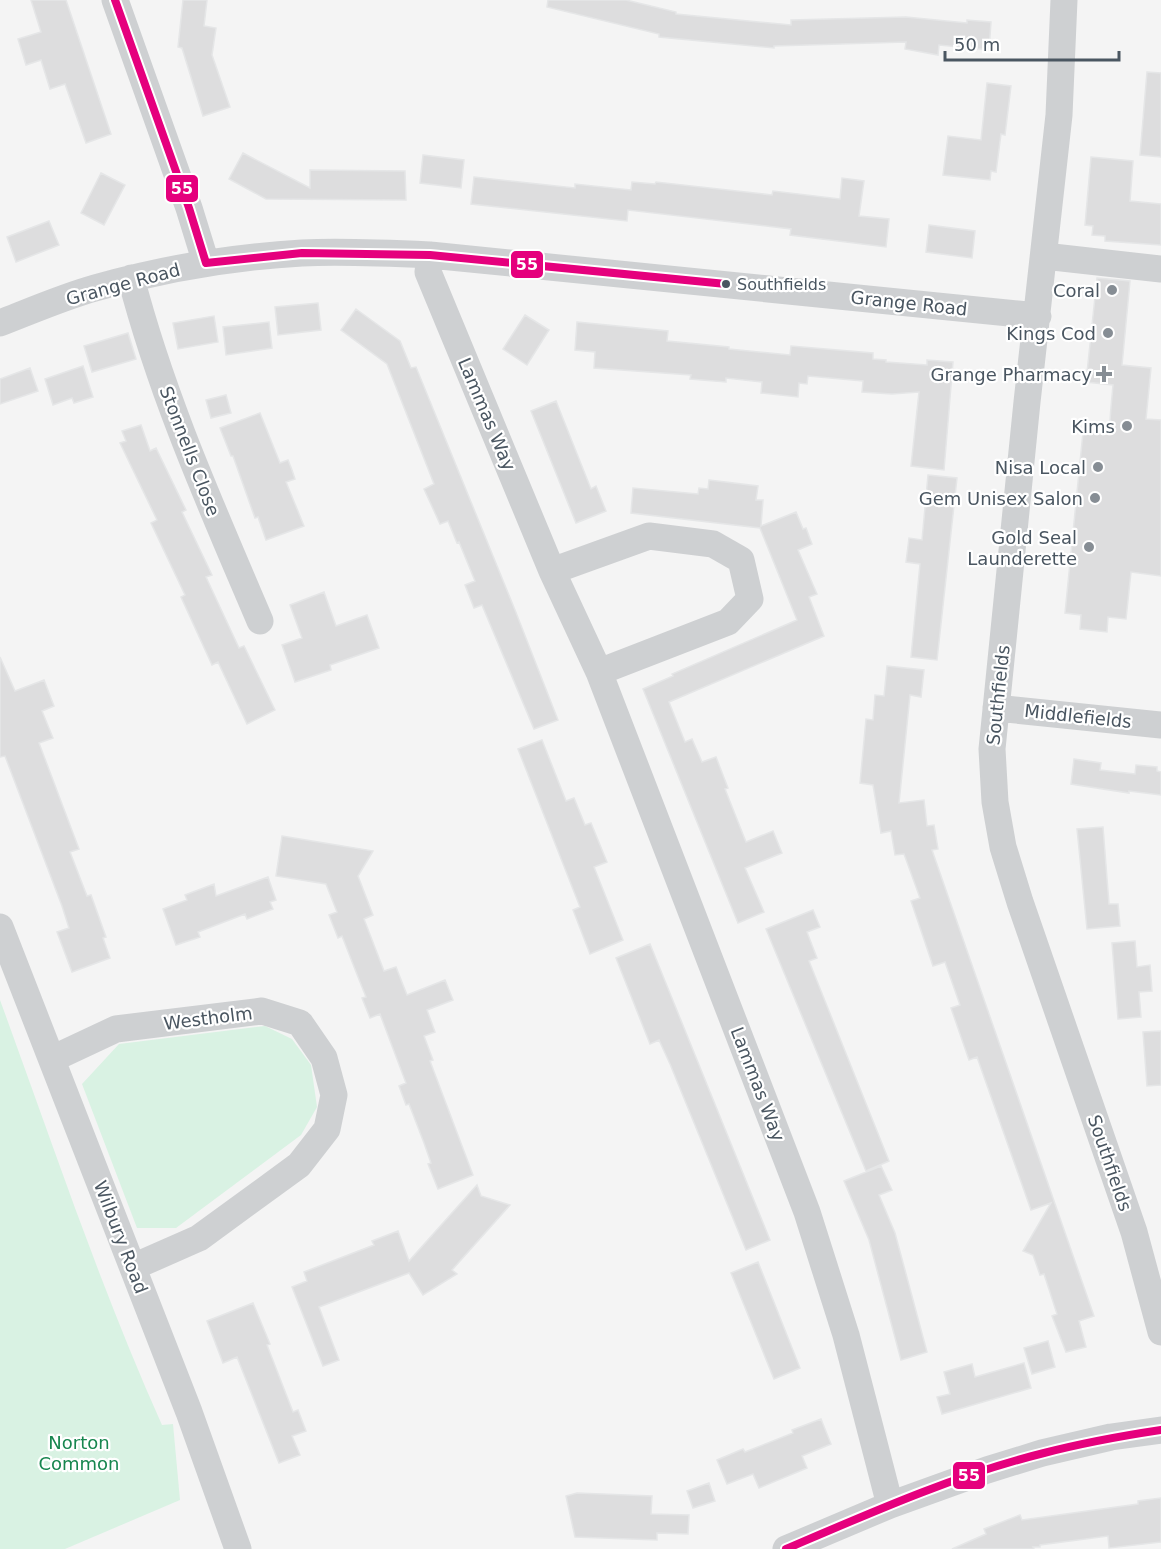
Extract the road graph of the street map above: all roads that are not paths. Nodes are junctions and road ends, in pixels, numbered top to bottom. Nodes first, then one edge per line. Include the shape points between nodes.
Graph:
1 (115, 0) edge
2 (1064, 0) edge
3 (430, 255) junction
4 (1044, 256) junction
5 (206, 263) junction
6 (1161, 269) edge
7 (132, 278) junction
8 (1038, 316) junction
9 (0, 323) edge
10 (552, 571) junction
11 (260, 621) dead end
12 (599, 672) junction
13 (996, 708) junction
14 (1161, 725) edge
15 (0, 927) edge
16 (52, 1059) junction
17 (133, 1267) junction
18 (1161, 1332) edge
19 (1161, 1430) edge
20 (890, 1505) junction
21 (238, 1549) edge
22 (786, 1549) edge

1 - 5 street
2 - 4 street, Southfields via 1059,114
3 - 5 street, Grange Road via 302,253
3 - 8 street, Grange Road
3 - 10 street, Lammas Way via 428,272
4 - 6 street
4 - 8 street, Southfields
5 - 7 street, Grange Road
7 - 9 street, Grange Road
7 - 11 street, Stonnells Close via 154,358 188,452
8 - 13 street, Southfields
10 - 12 street, Lammas Way
10 - 12 street via 649,536 713,544 741,560 750,599 728,622
12 - 20 street, Lammas Way via 807,1212 846,1335
13 - 14 street, Middlefields
13 - 18 street, Southfields via 993,773 1003,847 1134,1232
15 - 16 street, Wilbury Road
16 - 17 street, Wilbury Road
16 - 17 street, Westholm via 116,1029 262,1011 300,1023 324,1058 334,1095 329,1122 299,1165 199,1238
17 - 21 street, Wilbury Road
19 - 20 street via 1042,1453
20 - 22 street

